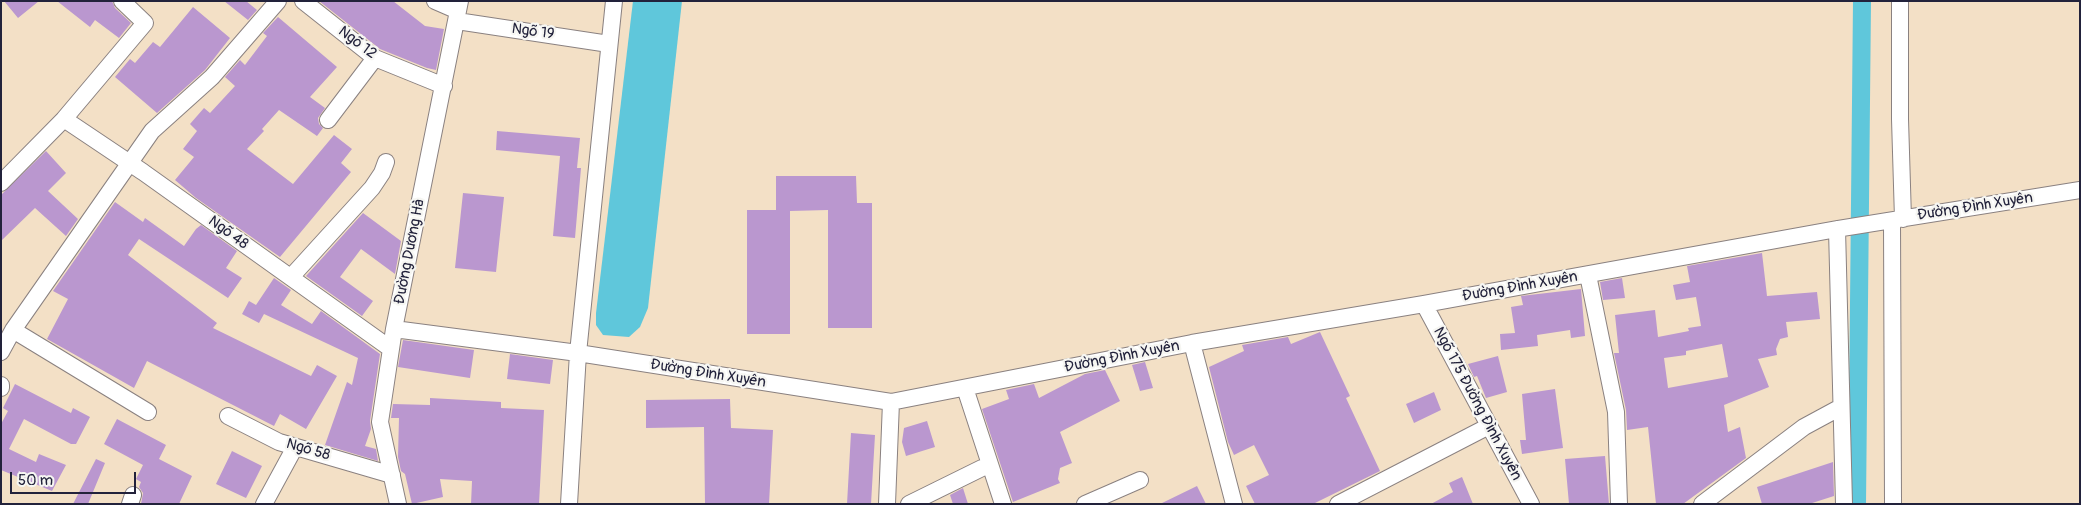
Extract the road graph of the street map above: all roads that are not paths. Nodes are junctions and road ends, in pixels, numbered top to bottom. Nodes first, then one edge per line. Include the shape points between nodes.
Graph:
1 (122, 1) edge
2 (278, 1) edge
3 (304, 1) edge
4 (435, 1) edge
5 (614, 1) edge
6 (1900, 1) edge
7 (458, 11) edge
8 (609, 44) junction
9 (375, 58) junction
10 (444, 86) junction
11 (64, 120) junction
12 (328, 120) dead end
13 (386, 162) dead end
14 (129, 164) junction
15 (1, 183) edge
16 (2080, 190) edge
17 (1898, 220) junction
18 (1842, 228) junction
19 (1588, 274) junction
20 (290, 278) junction
21 (1424, 304) junction
22 (394, 329) junction
23 (13, 330) junction
24 (1192, 343) junction
25 (391, 349) junction
26 (1, 352) edge
27 (578, 353) junction
28 (965, 388) junction
29 (891, 402) junction
30 (1841, 406) junction
31 (148, 412) dead end
32 (228, 416) dead end
33 (1489, 426) junction
34 (295, 447) junction
35 (982, 468) dead end
36 (392, 475) junction
37 (1140, 480) dead end
38 (264, 504) edge
39 (398, 504) edge
40 (569, 504) edge
41 (887, 504) edge
42 (909, 504) edge
43 (1003, 504) edge
44 (1085, 504) edge
45 (1234, 504) edge
46 (1338, 504) edge
47 (1531, 504) edge
48 (1619, 504) edge
49 (1702, 504) edge
50 (1844, 504) edge
51 (1893, 504) edge

1 - 11 street via 145,23
2 - 14 street via 212,77 161,120
3 - 9 street, Ngõ 12
4 - 7 street, Ngõ 19
5 - 8 street
6 - 17 street
7 - 8 street, Ngõ 19
7 - 10 street, Đường Dương Hà
8 - 27 street
9 - 10 street, Ngõ 12
9 - 12 street
10 - 22 street, Đường Dương Hà
11 - 14 street, Ngõ 48
11 - 15 street
13 - 20 street via 372,188
14 - 20 street, Ngõ 48
14 - 23 street
16 - 17 street, Đường Đình Xuyên
17 - 18 street, Đường Đình Xuyên
17 - 51 street
18 - 19 street, Đường Đình Xuyên
18 - 30 street
19 - 21 street, Đường Đình Xuyên
19 - 48 street via 1616,412
20 - 25 street, Ngõ 48
21 - 24 street, Đường Đình Xuyên
21 - 33 street, Ngõ 175 Đường Đình Xuyên
22 - 25 street, Đường Dương Hà
22 - 27 street, Đường Đình Xuyên
23 - 26 street
23 - 31 street
24 - 28 street, Đường Đình Xuyên
24 - 45 street
25 - 36 street, Đường Dương Hà via 380,422
27 - 29 street, Đường Đình Xuyên
27 - 40 street
28 - 29 street, Đường Đình Xuyên
28 - 43 street
29 - 41 street
30 - 49 street via 1804,427
30 - 50 street
32 - 34 street, Ngõ 58
33 - 46 street
33 - 47 street, Ngõ 175 Đường Đình Xuyên
34 - 36 street, Ngõ 58
34 - 38 street
35 - 42 street
36 - 39 street, Đường Dương Hà
37 - 44 street

